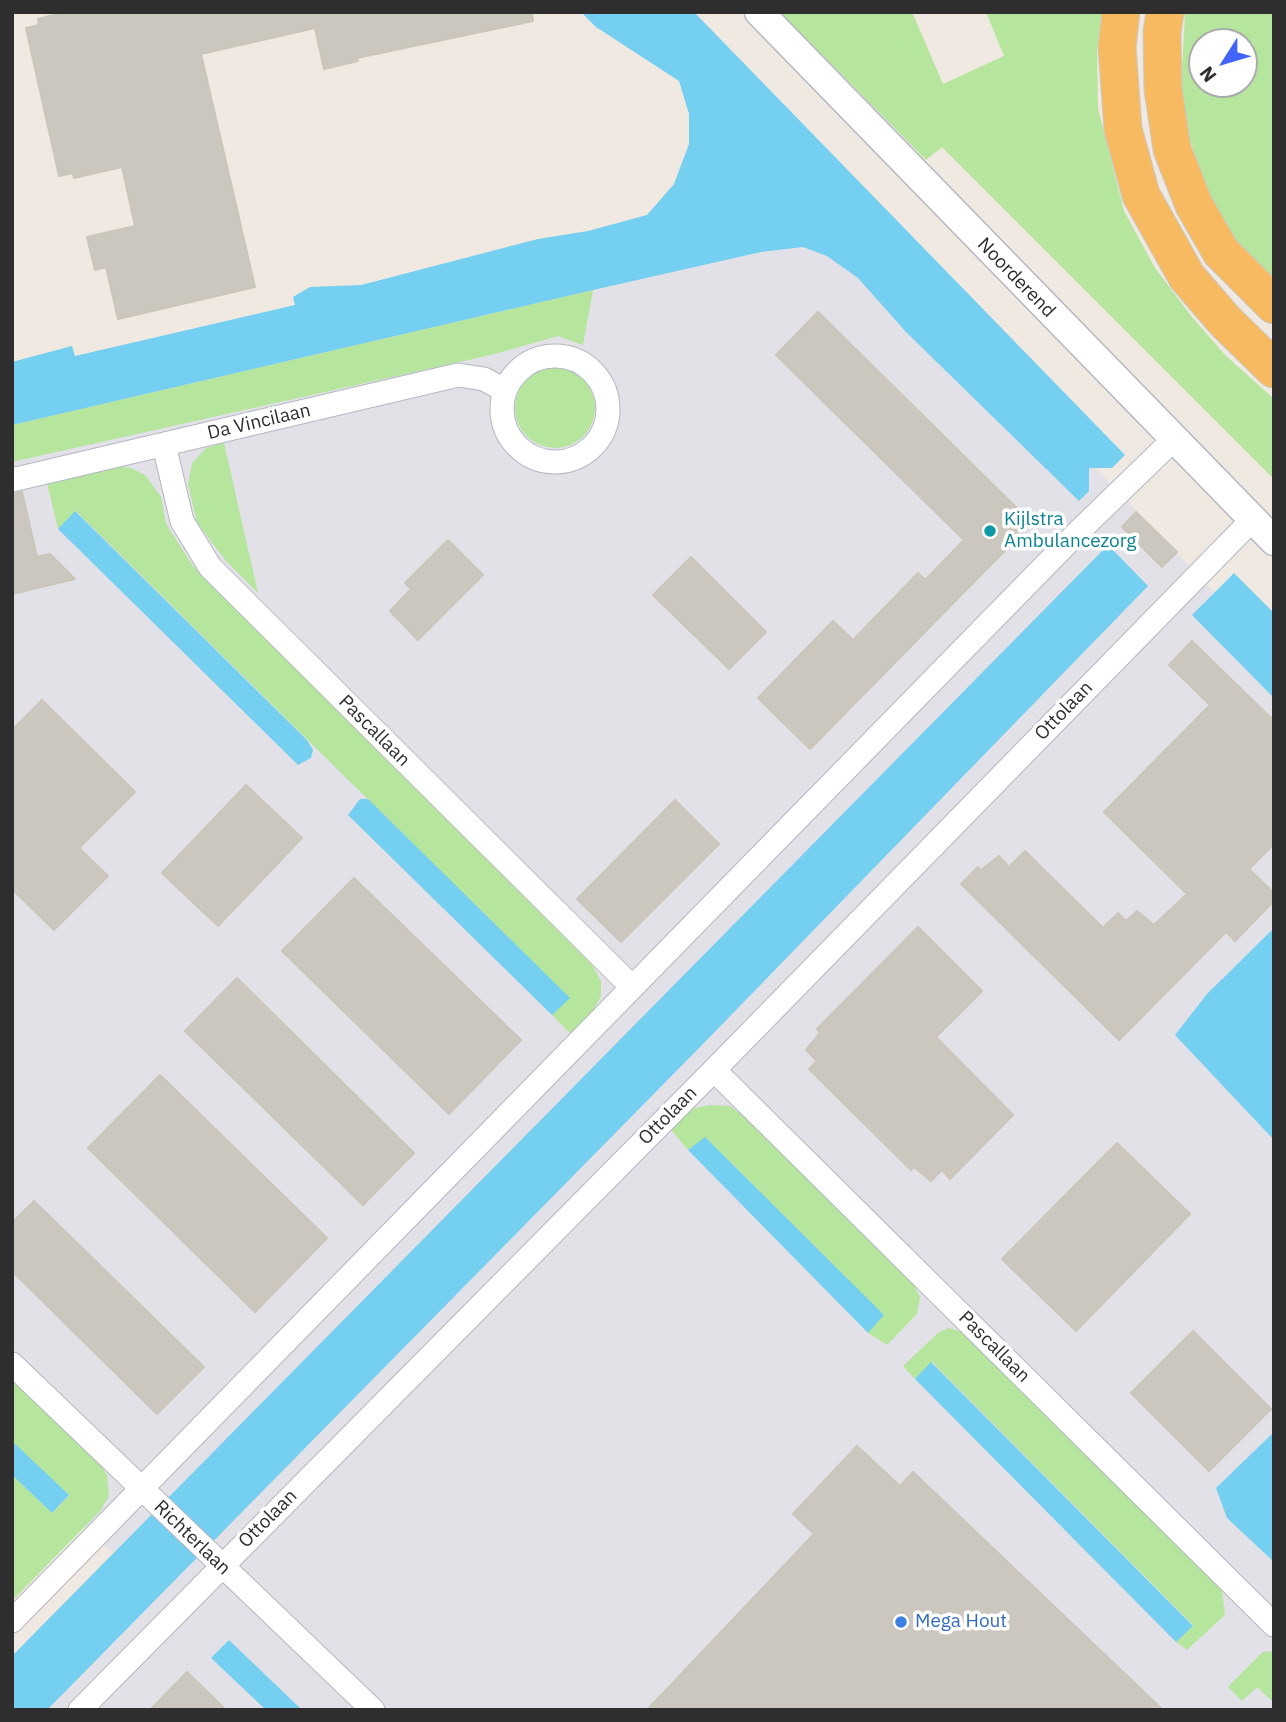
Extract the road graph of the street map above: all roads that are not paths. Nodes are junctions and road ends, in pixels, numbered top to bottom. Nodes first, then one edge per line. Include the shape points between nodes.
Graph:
1 (759, 12) edge
2 (1121, 12) edge
3 (1165, 12) edge
4 (1274, 305) edge
5 (1274, 369) edge
6 (504, 390) junction
7 (1173, 440) junction
8 (164, 445) junction
9 (12, 480) edge
10 (1252, 520) junction
11 (1274, 541) edge
12 (632, 987) junction
13 (714, 1070) junction
14 (12, 1364) edge
15 (147, 1494) junction
16 (217, 1562) junction
17 (12, 1621) edge
18 (1274, 1625) edge
19 (80, 1710) edge
20 (373, 1710) edge

1 - 7 street, Noorderend
2 - 5 highway via 1117,47 1123,129 1141,195 1187,277
3 - 4 highway via 1163,89 1172,149 1194,205 1221,252
6 - 6 street via 501,409 513,443 545,462 564,462 582,455 606,427 606,390 582,362 545,355 528,362
6 - 8 street, Da Vincilaan via 484,379 458,375
7 - 10 street, Noorderend
7 - 12 street
8 - 9 street, Da Vincilaan
8 - 12 street, Pascallaan via 183,521 210,567
10 - 11 street, Noorderend
10 - 13 street, Ottolaan
12 - 15 street
13 - 16 street, Ottolaan
13 - 18 street, Pascallaan
14 - 15 street, Richterlaan
15 - 16 street, Richterlaan
15 - 17 street
16 - 19 street, Ottolaan
16 - 20 street, Richterlaan

